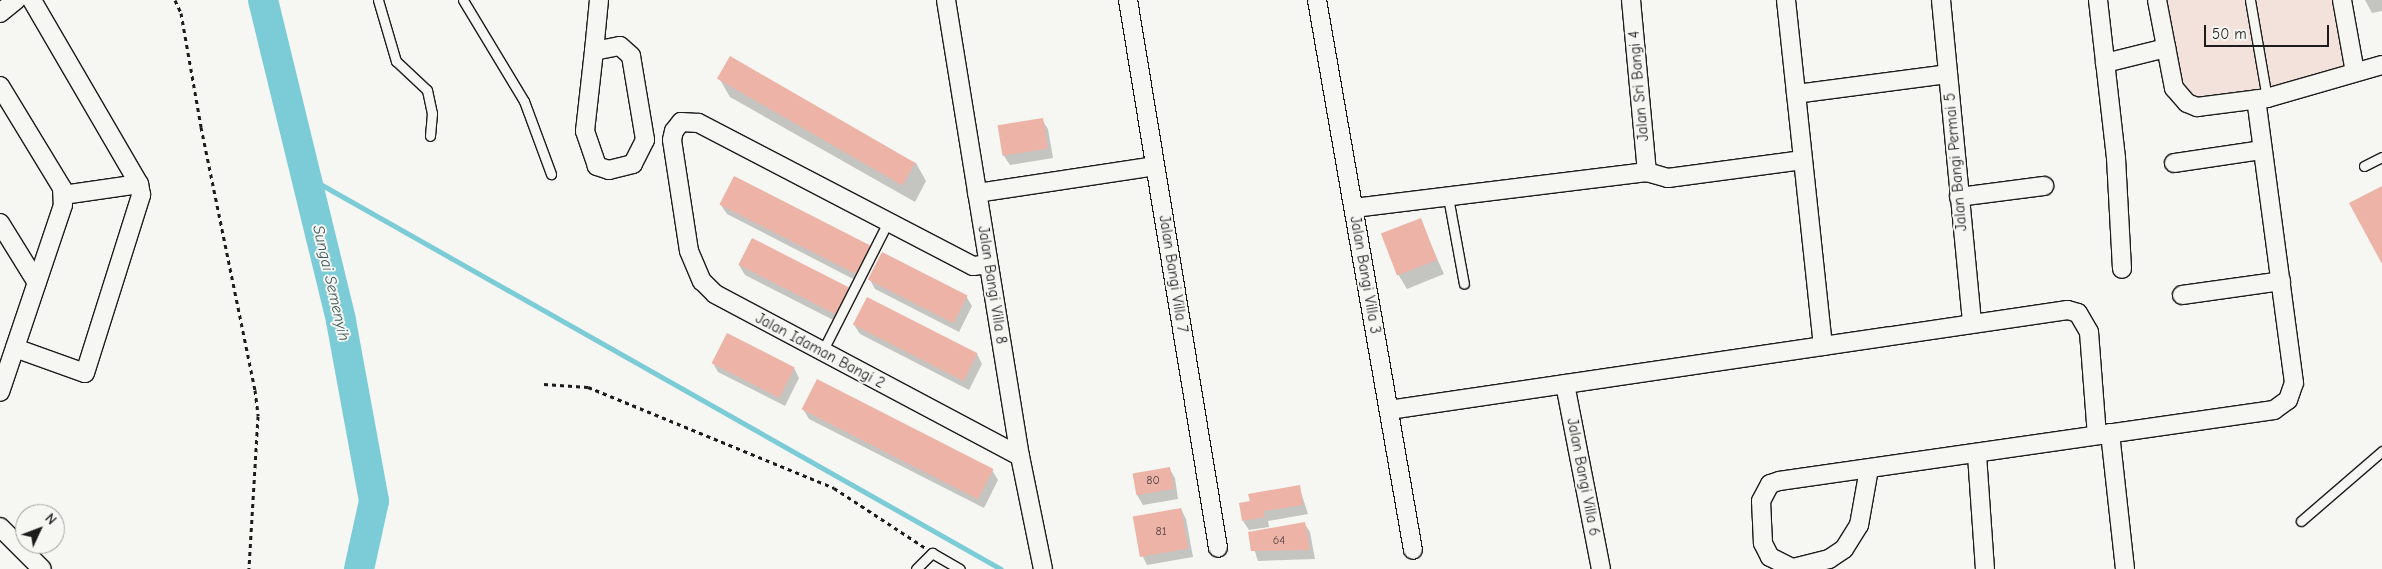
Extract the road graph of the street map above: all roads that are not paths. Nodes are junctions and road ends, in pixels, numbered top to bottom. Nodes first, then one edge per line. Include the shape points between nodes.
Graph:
1 (16, 0) edge
2 (32, 0) edge
3 (378, 0) edge
4 (463, 0) edge
5 (599, 0) edge
6 (946, 0) edge
7 (1128, 0) edge
8 (1317, 0) edge
9 (1631, 0) edge
10 (1786, 0) edge
11 (1941, 0) edge
12 (2098, 0) edge
13 (2157, 0) edge
14 (2250, 0) edge
15 (2342, 0) edge
16 (0, 13) edge
17 (2166, 48) junction
18 (594, 51) junction
19 (2105, 63) junction
20 (2382, 65) edge
21 (2355, 72) junction
22 (1948, 74) junction
23 (0, 86) edge
24 (1796, 94) junction
25 (2261, 99) junction
26 (430, 136) dead end
27 (2262, 150) junction
28 (2382, 157) edge
29 (1803, 160) junction
30 (2174, 164) dead end
31 (1155, 166) junction
32 (2364, 166) dead end
33 (1647, 172) junction
34 (551, 174) dead end
35 (139, 184) junction
36 (2044, 186) dead end
37 (977, 193) junction
38 (63, 195) junction
39 (1448, 197) junction
40 (1959, 197) junction
41 (1354, 208) junction
42 (888, 222) junction
43 (0, 223) edge
44 (988, 264) junction
45 (2122, 269) dead end
46 (2281, 281) junction
47 (37, 283) junction
48 (1464, 284) dead end
49 (2182, 295) dead end
50 (1972, 324) junction
51 (1823, 346) junction
52 (8, 351) edge
53 (822, 352) junction
54 (1565, 384) junction
55 (0, 392) edge
56 (1389, 410) junction
57 (2104, 434) junction
58 (2382, 450) edge
59 (1978, 455) junction
60 (1020, 456) junction
61 (1869, 469) junction
62 (2300, 521) dead end
63 (0, 527) edge
64 (1218, 548) dead end
65 (1413, 550) dead end
66 (42, 569) edge
67 (916, 569) edge
68 (960, 569) edge
69 (1043, 569) edge
70 (1600, 569) edge
71 (1985, 569) edge
72 (2125, 569) edge

1 - 16 street
2 - 35 street
3 - 26 lane via 396,62 427,90 432,113
4 - 34 lane via 524,101
5 - 18 street
6 - 37 street, Jalan Bangi Villa 8
7 - 31 street, Jalan Bangi Villa 7
8 - 41 street, Jalan Bangi Villa 3
9 - 33 street, Jalan Sri Bangi 4
10 - 24 street
11 - 22 street, Jalan Bangi Permai 5
12 - 19 street
13 - 17 street
14 - 25 lane
15 - 21 street
17 - 19 street
17 - 25 street via 2174,88 2187,103 2198,107
18 - 18 street via 620,46 632,56 645,140 633,164 609,170 597,166 585,131
19 - 45 street via 2116,158
20 - 21 street
21 - 25 street
22 - 24 street
22 - 40 street, Jalan Bangi Permai 5
23 - 38 street via 62,188
24 - 29 street
25 - 27 street
27 - 30 street
27 - 46 street
28 - 32 lane
29 - 33 street via 1668,178
29 - 51 street
31 - 37 street
31 - 64 street, Jalan Bangi Villa 7
33 - 39 street
35 - 38 street
35 - 52 street via 141,195 85,372
36 - 40 street
37 - 44 street, Jalan Bangi Villa 8
38 - 47 street via 63,205
39 - 41 street
39 - 48 lane
40 - 50 street, Jalan Bangi Permai 5
41 - 56 street, Jalan Bangi Villa 3
42 - 44 street via 973,266
42 - 53 lane
42 - 53 street, Jalan Idaman Bangi 2 via 690,120 681,122 672,140 689,251 702,281 728,303
43 - 47 street
44 - 60 street, Jalan Bangi Villa 8
46 - 49 street
46 - 57 street via 2294,383 2288,400 2274,410
47 - 52 street
50 - 51 street
50 - 57 street via 2068,310 2078,313 2089,332
51 - 54 street
52 - 55 street
53 - 60 street, Jalan Idaman Bangi 2
54 - 56 street
54 - 70 street, Jalan Bangi Villa 6
56 - 65 street, Jalan Bangi Villa 3
57 - 59 street
57 - 72 street
58 - 62 lane
59 - 61 street
59 - 71 street
60 - 69 street, Jalan Bangi Villa 8
61 - 61 street via 1859,525 1844,550 1829,559 1792,568 1770,557 1762,544 1761,501 1770,484
63 - 66 street
67 - 68 lane via 932,553

